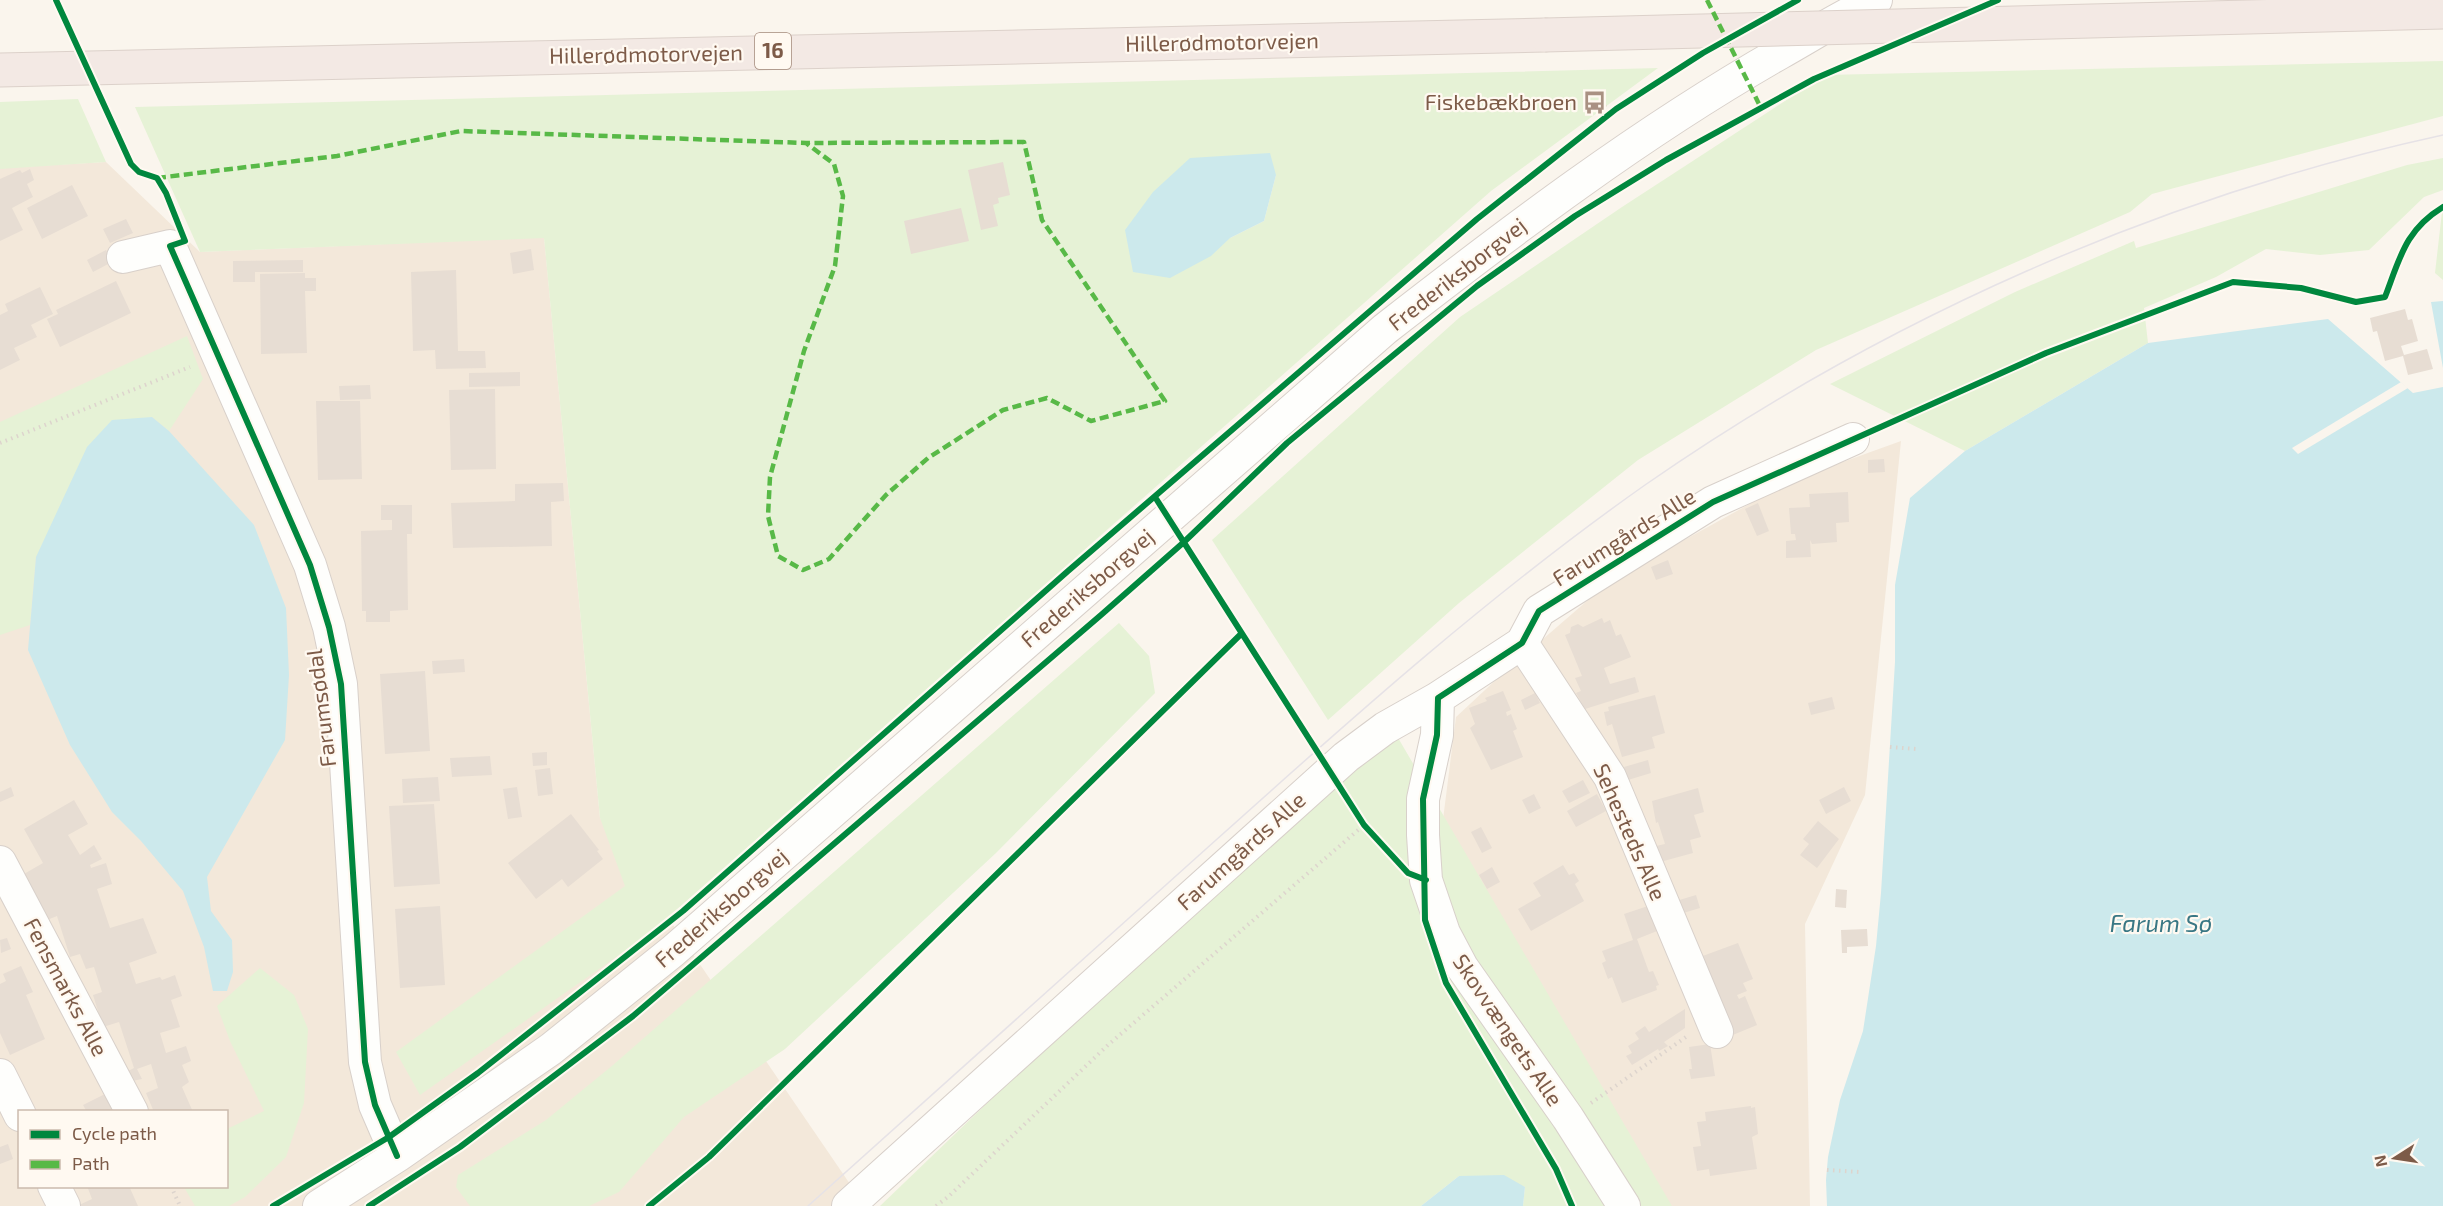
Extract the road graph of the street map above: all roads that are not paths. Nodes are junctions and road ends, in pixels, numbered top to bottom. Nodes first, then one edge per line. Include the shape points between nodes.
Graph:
1 (1876, 0) edge
2 (2443, 12) edge
3 (0, 70) edge
4 (123, 257) dead end
5 (1853, 439) dead end
6 (1522, 643) junction
7 (1438, 698) junction
8 (0, 862) edge
9 (1714, 1026) road end
10 (0, 1075) edge
11 (131, 1110) edge
12 (18, 1111) edge
13 (397, 1156) junction
14 (55, 1188) edge
15 (64, 1206) edge
16 (319, 1206) edge
17 (848, 1206) edge
18 (1624, 1206) edge

1 - 13 street, Frederiksborgvej via 1744,74 1633,145 1503,237 1412,308 673,951 551,1049
2 - 3 highway, Hillerødmotorvejen / 16, bridge
4 - 13 street, Farumsødal via 170,246 310,565 329,627 341,684 365,1062 375,1105
5 - 6 street, Farumgårds Alle via 1704,508 1539,611
6 - 7 street, Farumgårds Alle
6 - 9 street, Sehesteds Alle via 1610,777
7 - 17 street, Farumgårds Alle via 1385,728 1346,757
7 - 18 street, Skovvængets Alle via 1437,735 1423,799 1426,880 1444,933 1462,967 1569,1118
8 - 11 street, Fensmarks Alle
10 - 12 street
13 - 16 street, Frederiksborgvej
14 - 15 street

